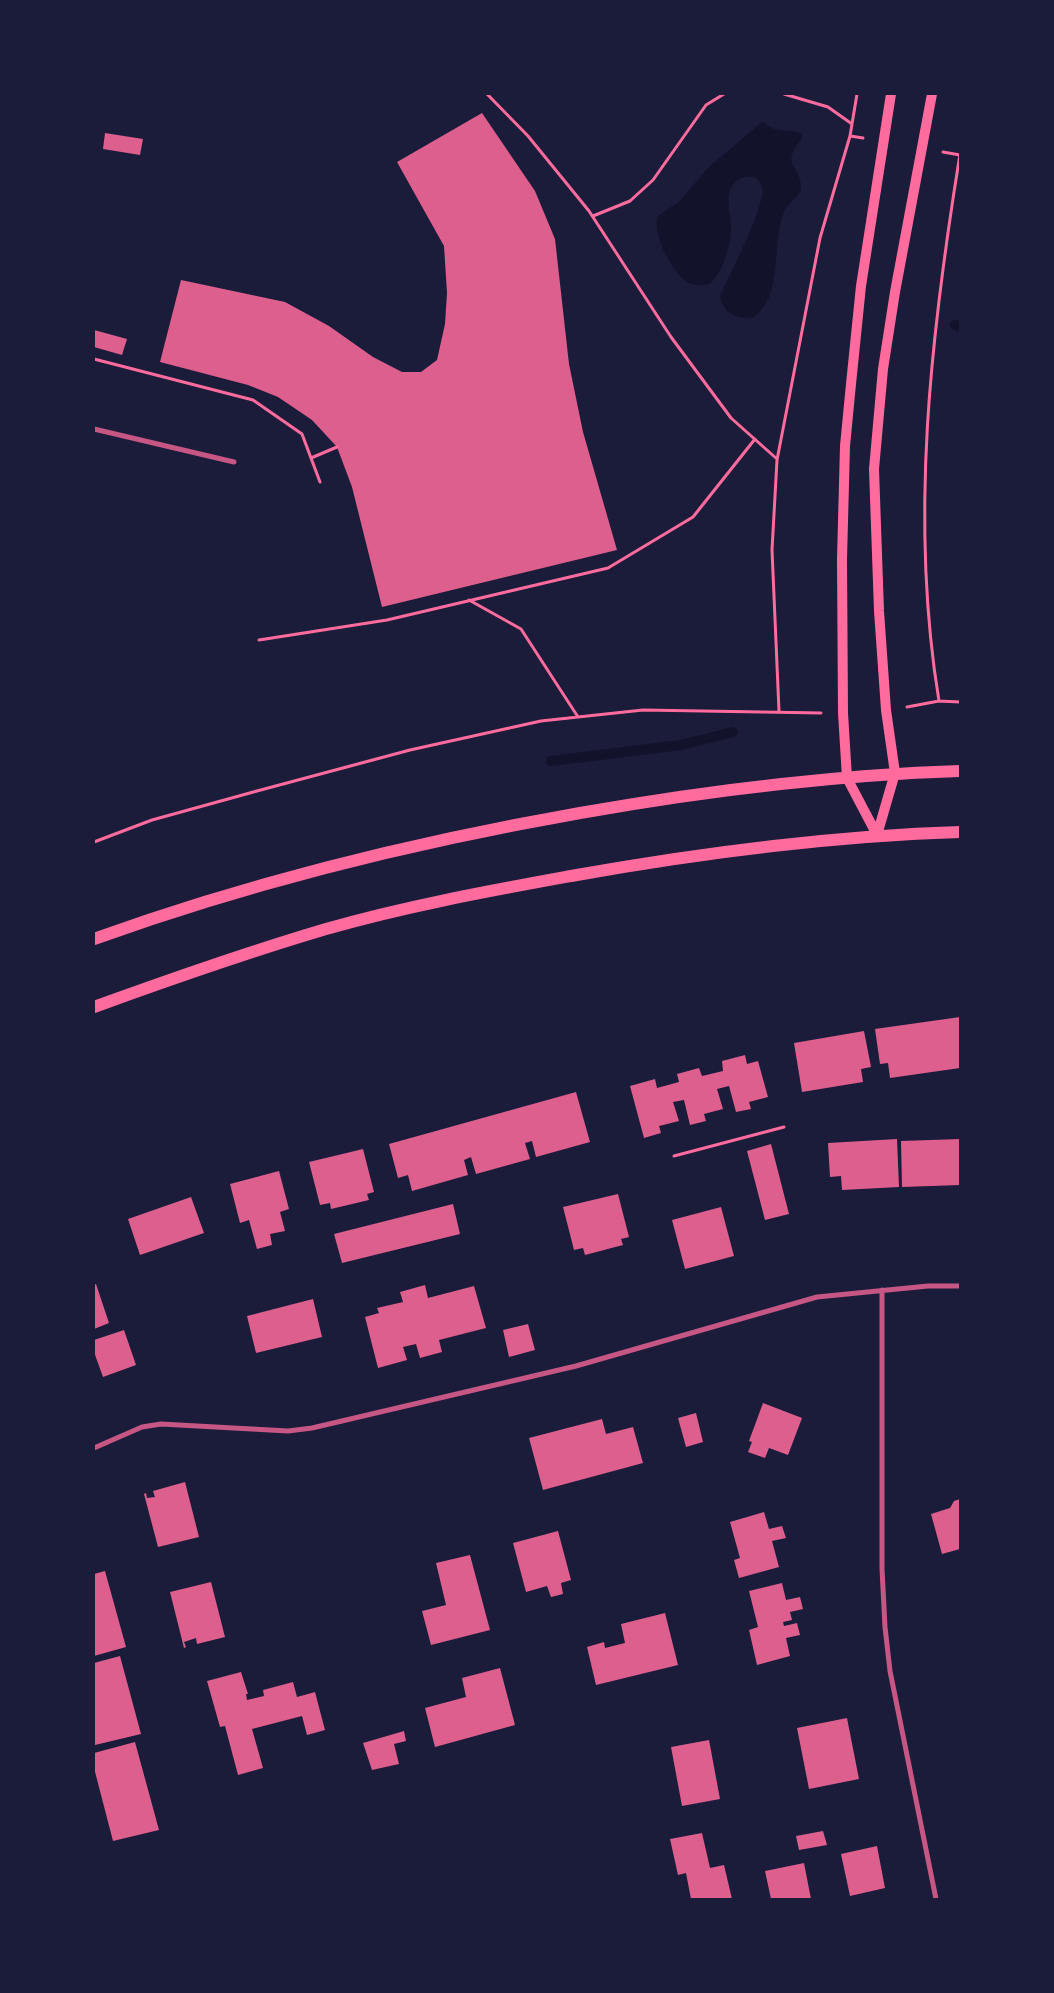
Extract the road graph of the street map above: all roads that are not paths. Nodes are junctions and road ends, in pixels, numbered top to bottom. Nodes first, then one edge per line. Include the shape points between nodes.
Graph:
1 (891, 94) edge
2 (932, 94) edge
3 (94, 429) edge
4 (234, 462) dead end
5 (960, 771) edge
6 (895, 774) junction
7 (847, 778) junction
8 (960, 832) edge
9 (877, 834) junction
10 (94, 939) edge
11 (94, 1007) edge
12 (960, 1286) edge
13 (882, 1290) junction
14 (94, 1448) edge
15 (936, 1899) edge

1 - 7 main road via 861,286 846,446 842,631
2 - 6 main road via 895,292 874,469 878,611
3 - 4 street
5 - 6 main road
6 - 7 main road
6 - 9 main road
7 - 9 main road
7 - 10 main road via 672,797 497,828 321,868 159,916
8 - 9 main road
9 - 11 main road via 669,859 492,890 328,929 195,970
12 - 13 street
13 - 14 street via 818,1297 576,1366 312,1428 280,1430 161,1424 142,1426
13 - 15 street via 885,1627 890,1670

